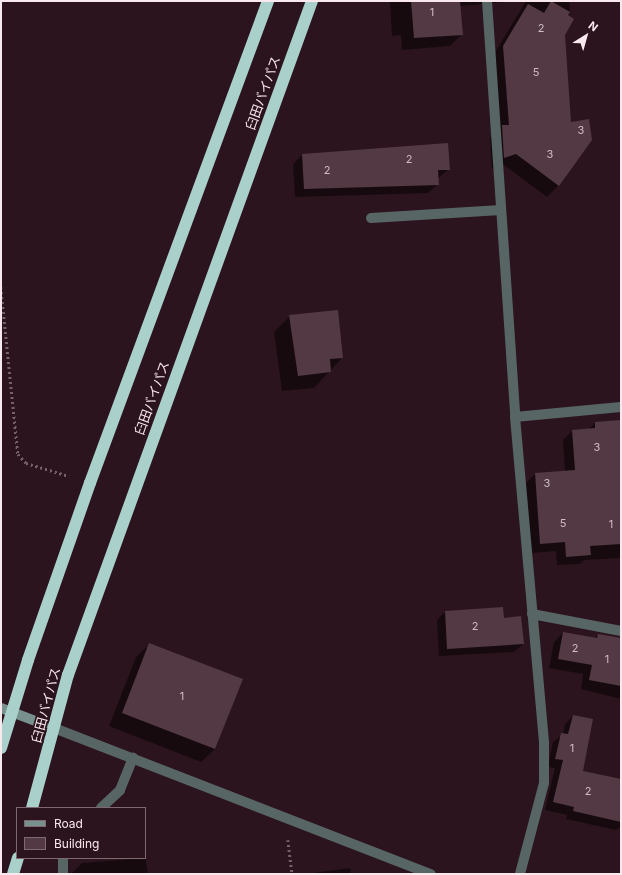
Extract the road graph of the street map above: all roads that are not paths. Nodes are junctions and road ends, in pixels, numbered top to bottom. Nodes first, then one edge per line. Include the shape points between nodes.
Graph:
1 (268, 1) edge
2 (312, 1) edge
3 (486, 1) edge
4 (501, 210) junction
5 (371, 218) dead end
6 (621, 407) edge
7 (515, 417) junction
8 (532, 614) junction
9 (621, 631) edge
10 (6, 710) edge
11 (54, 728) junction
12 (1, 748) edge
13 (134, 757) junction
14 (32, 807) edge
15 (102, 807) edge
16 (18, 859) edge
17 (63, 859) edge
18 (13, 874) edge
19 (63, 874) edge
20 (431, 874) edge
21 (520, 874) edge

1 - 10 highway, 臼田バイパス
2 - 11 highway, 臼田バイパス via 68,675
3 - 4 street
4 - 5 street
4 - 7 street
6 - 7 street
7 - 8 street
8 - 9 street
8 - 21 street via 544,744 544,783
10 - 11 main road
10 - 12 highway, 臼田バイパス
11 - 13 street
11 - 14 highway, 臼田バイパス
13 - 15 street via 120,790
13 - 20 street
16 - 18 highway
17 - 19 street

